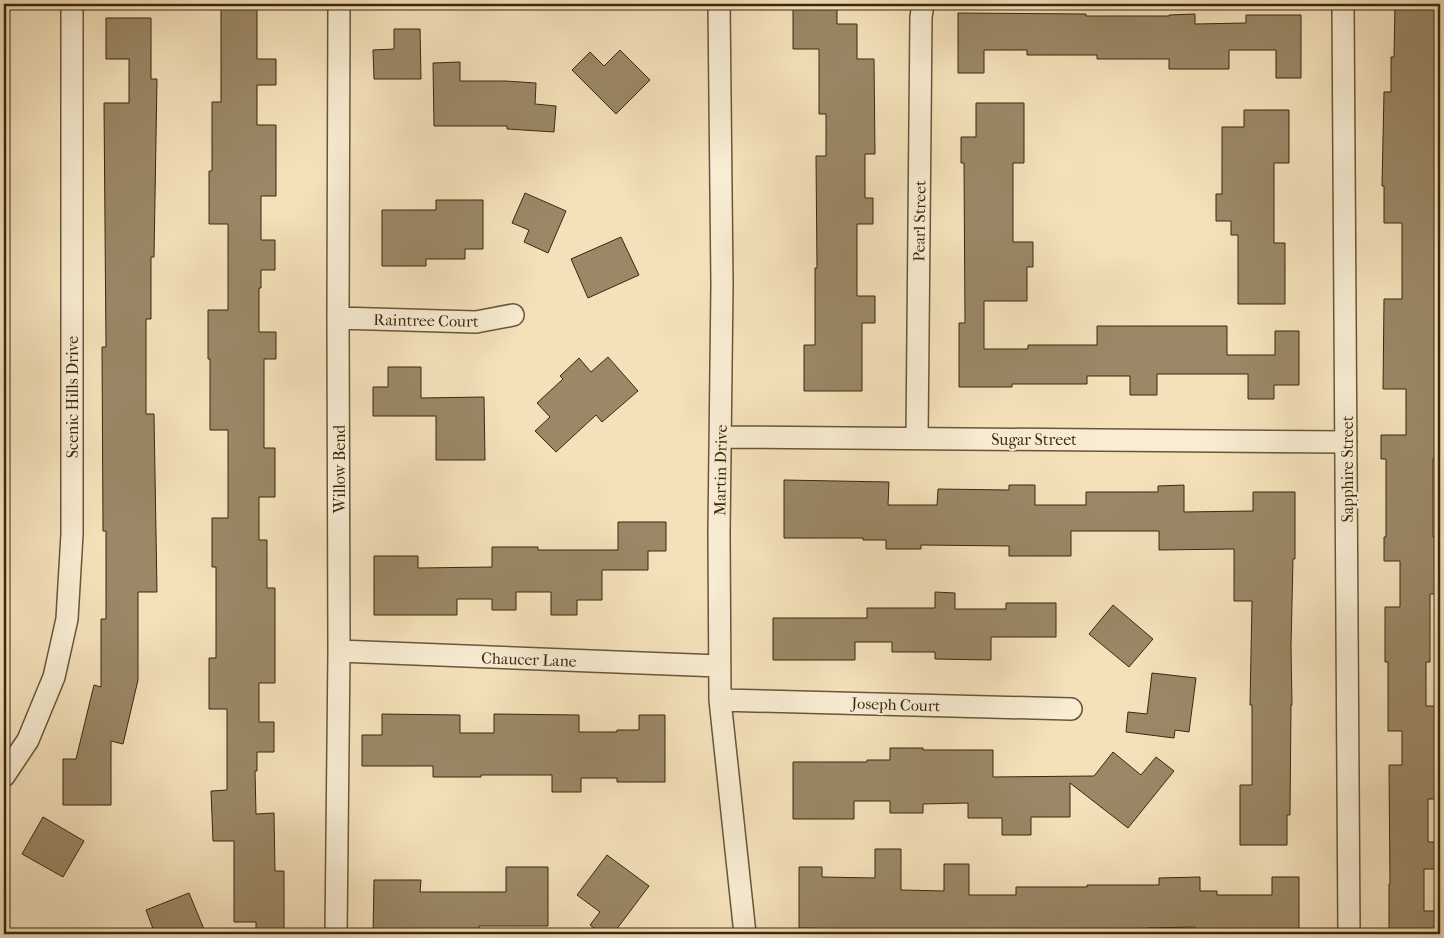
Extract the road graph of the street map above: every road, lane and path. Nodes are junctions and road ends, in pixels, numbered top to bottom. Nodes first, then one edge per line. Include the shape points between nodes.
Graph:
1 (72, 4) edge
2 (340, 4) edge
3 (719, 4) edge
4 (923, 4) edge
5 (1343, 4) edge
6 (514, 315) dead end
7 (338, 318) junction
8 (721, 437) junction
9 (917, 438) junction
10 (1346, 442) junction
11 (339, 651) junction
12 (719, 666) junction
13 (720, 700) junction
14 (1071, 709) dead end
15 (4, 776) edge
16 (336, 934) edge
17 (745, 934) edge
18 (1349, 934) edge

1 - 15 street, Scenic Hills Drive via 72,534 67,619 54,677 28,740
2 - 7 street, Willow Bend
3 - 8 street, Martin Drive
4 - 9 street, Pearl Street
5 - 10 street, Sapphire Street
6 - 7 street, Raintree Court via 476,322
7 - 11 street, Willow Bend
8 - 9 street, Sugar Street
8 - 12 street, Martin Drive
9 - 10 street, Sugar Street
10 - 18 street, Sapphire Street
11 - 12 street, Chaucer Lane
11 - 16 street, Willow Bend
12 - 13 street, Martin Drive
13 - 14 street, Joseph Court
13 - 17 street, Martin Drive

